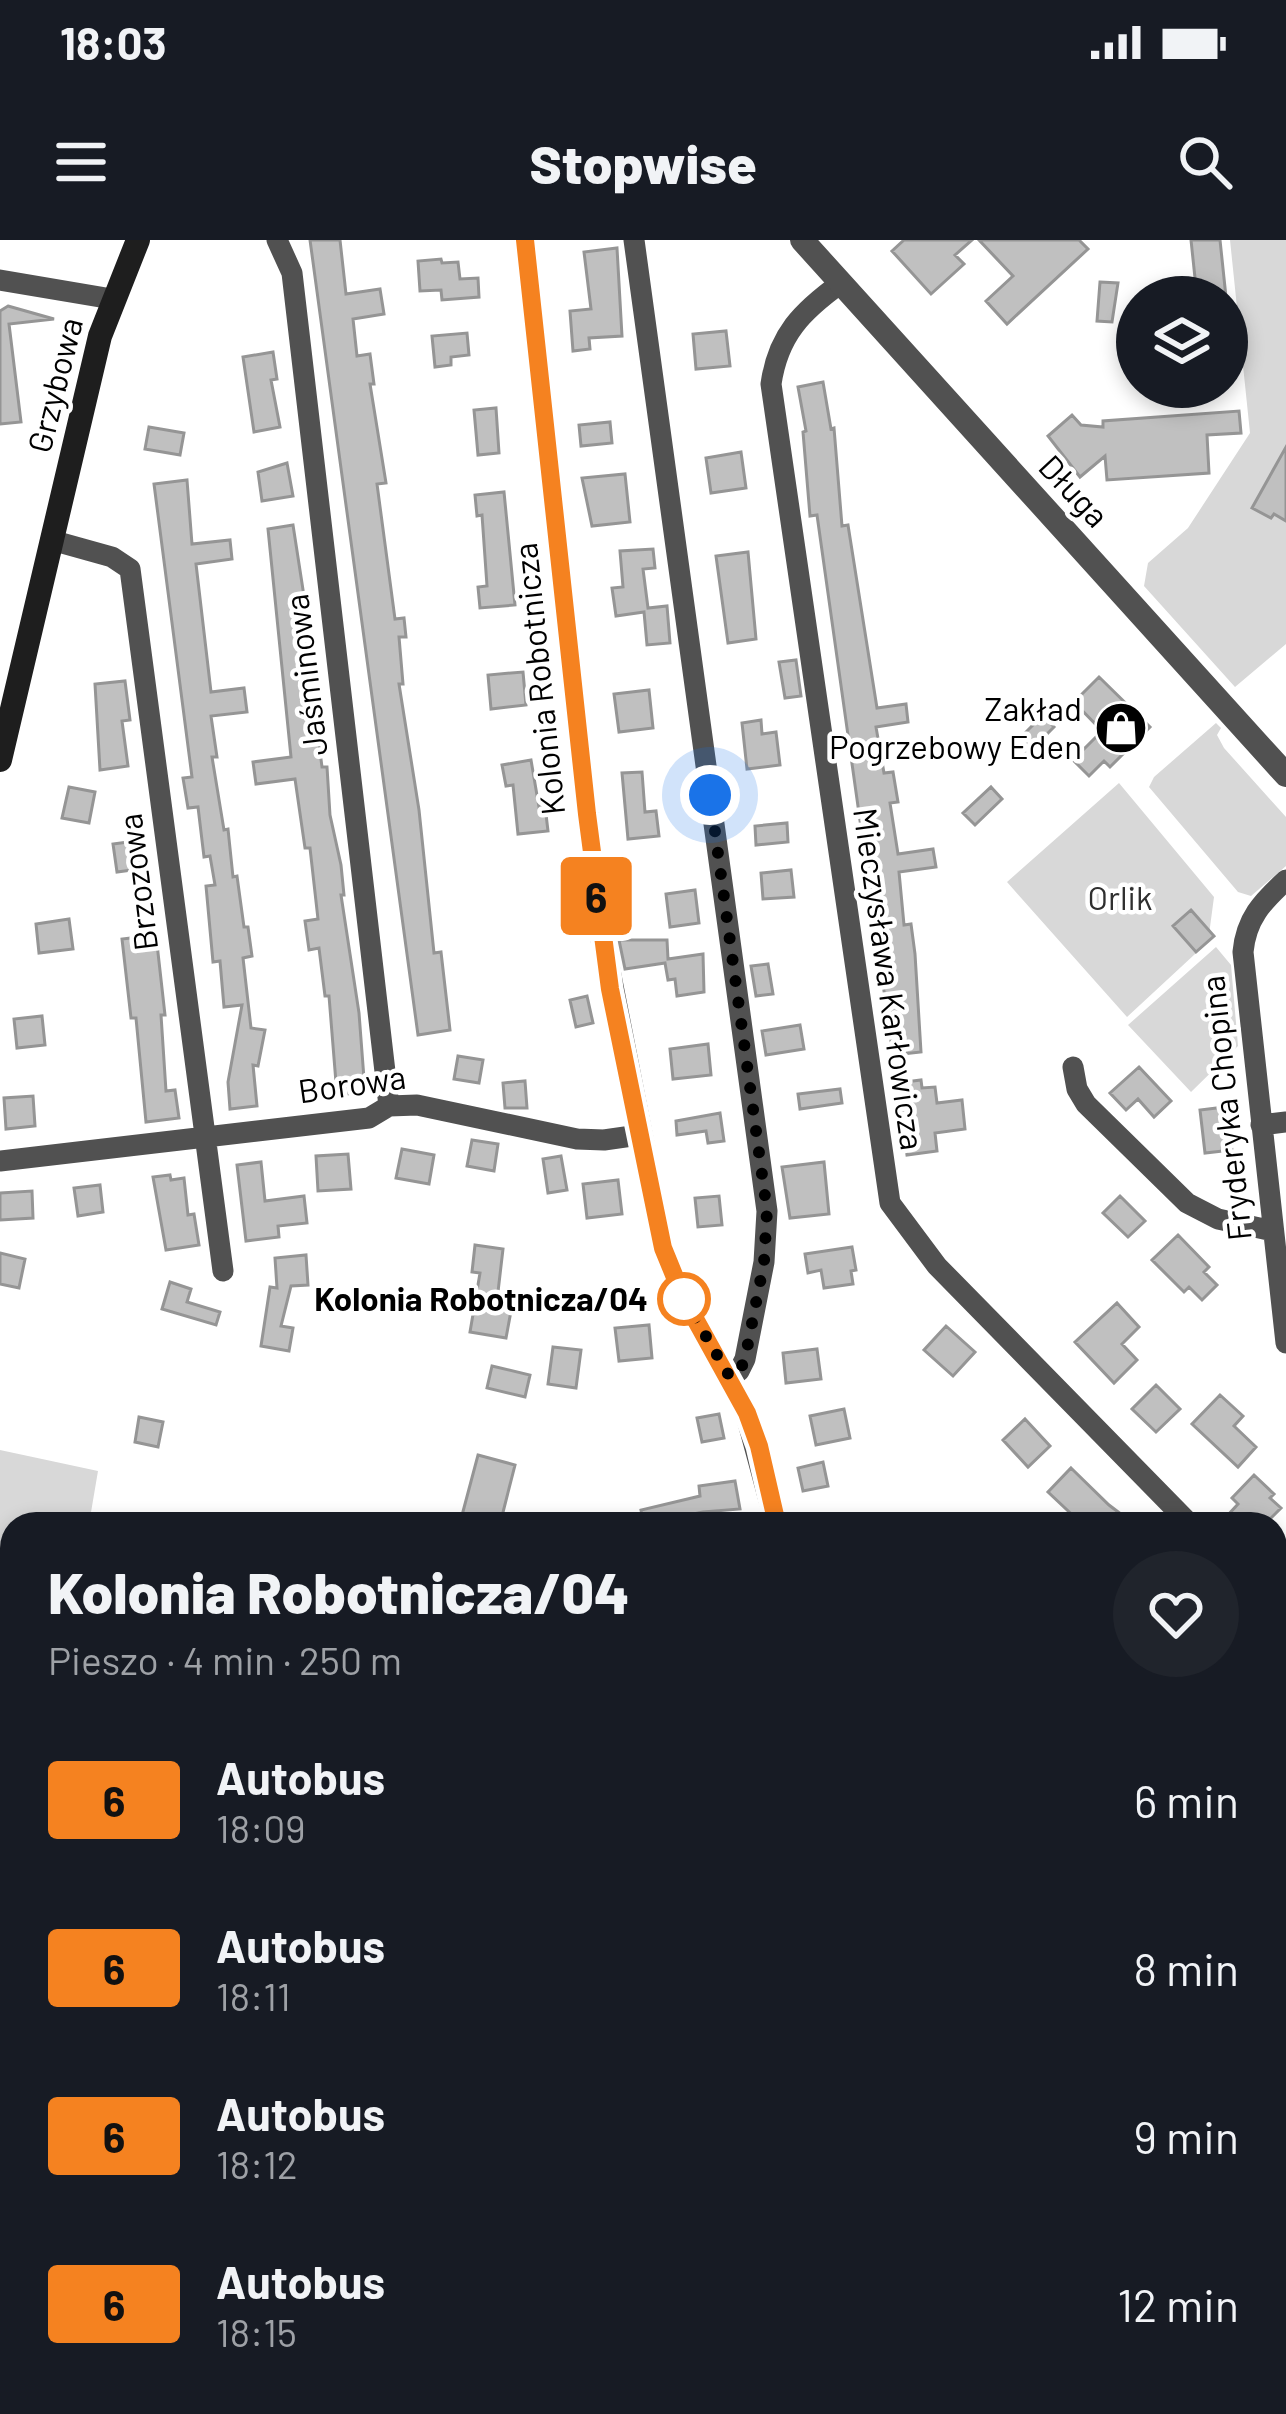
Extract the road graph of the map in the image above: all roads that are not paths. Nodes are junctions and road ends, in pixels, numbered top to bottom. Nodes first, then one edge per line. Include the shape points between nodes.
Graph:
1 (138, 240) edge
2 (277, 240) edge
3 (525, 240) edge
4 (634, 240) edge
5 (814, 244) edge
6 (0, 280) edge
7 (841, 284) junction
8 (112, 298) junction
9 (51, 540) junction
10 (0, 760) edge
11 (1286, 776) edge
12 (1286, 880) edge
13 (1073, 1067) dead end
14 (389, 1106) junction
15 (1286, 1122) edge
16 (1261, 1125) junction
17 (639, 1135) junction
18 (202, 1136) junction
19 (0, 1161) edge
20 (1273, 1232) junction
21 (223, 1271) dead end
22 (1283, 1298) edge
23 (1286, 1343) edge
24 (730, 1377) junction
25 (774, 1512) edge
26 (1178, 1512) edge

1 - 8 main road, Grzybowa
2 - 14 street, Jaśminowa via 292,273
3 - 17 street, Kolonia Robotnicza via 599,922
4 - 24 street via 767,1211 745,1359
5 - 7 street, Długa
6 - 8 street
7 - 11 street, Długa
7 - 26 street, Mieczysława Karłowicza via 789,331 772,383 890,1203 938,1266
8 - 9 main road, Grzybowa
9 - 10 main road, Grzybowa
9 - 18 street, Brzozowa via 130,569
12 - 16 street, Fryderyka Chopina via 1245,932
13 - 20 street via 1086,1104 1187,1203
14 - 17 street, Borowa via 577,1139
14 - 18 street, Borowa via 369,1118
15 - 16 street
16 - 20 street, Fryderyka Chopina
17 - 24 street, Kolonia Robotnicza via 668,1264
18 - 19 street, Borowa
18 - 21 street, Brzozowa
20 - 22 street, Fryderyka Chopina
22 - 23 street, Fryderyka Chopina
24 - 25 street, Kolonia Robotnicza via 759,1446

